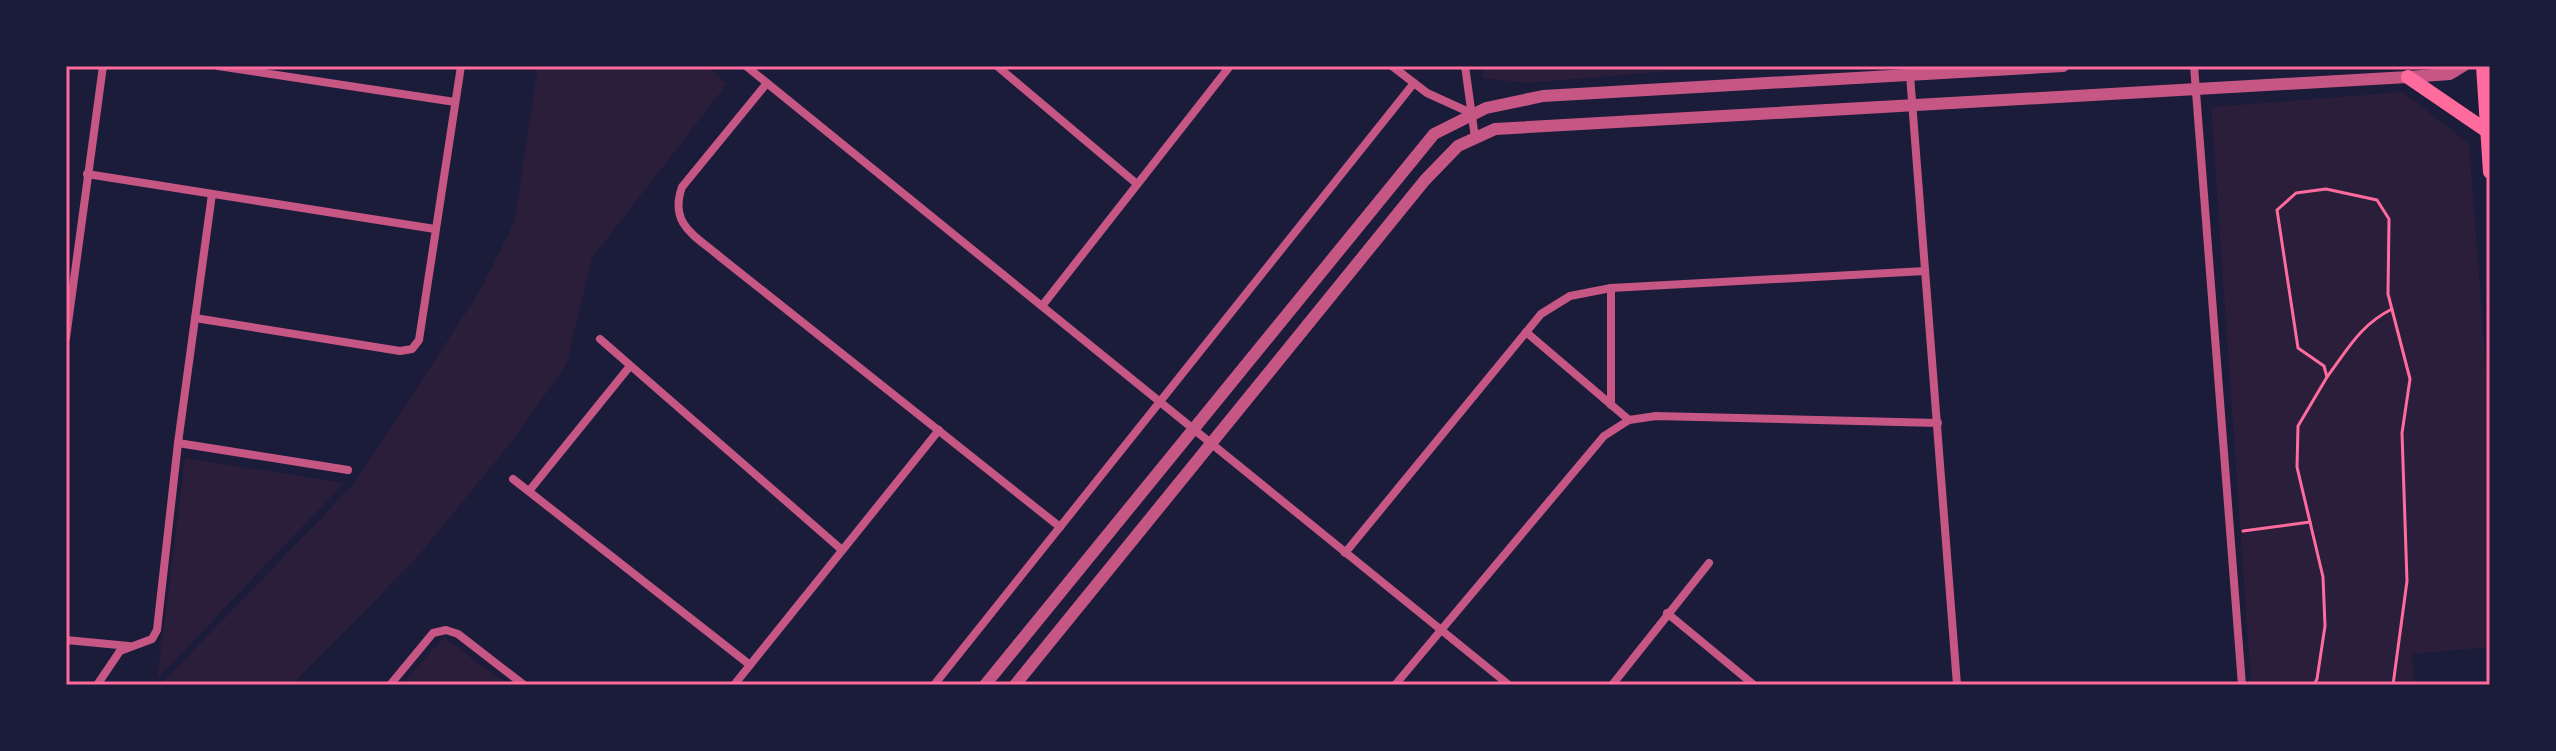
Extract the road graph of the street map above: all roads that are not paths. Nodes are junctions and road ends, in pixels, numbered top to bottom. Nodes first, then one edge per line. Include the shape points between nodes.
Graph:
1 (103, 66) edge
2 (218, 66) edge
3 (461, 66) edge
4 (746, 66) edge
5 (997, 66) edge
6 (1230, 66) edge
7 (1392, 66) edge
8 (1465, 66) edge
9 (2063, 66) edge
10 (2194, 66) edge
11 (2463, 66) edge
12 (2483, 66) edge
13 (1910, 75) junction
14 (2408, 77) junction
15 (767, 83) junction
16 (1414, 83) junction
17 (2196, 89) junction
18 (455, 102) junction
19 (1912, 106) junction
20 (1471, 113) junction
21 (2487, 131) junction
22 (1475, 138) junction
23 (2490, 172) edge
24 (87, 174) junction
25 (1137, 184) junction
26 (212, 194) junction
27 (435, 229) junction
28 (1925, 271) junction
29 (1611, 288) junction
30 (1042, 306) junction
31 (195, 318) junction
32 (1526, 332) junction
33 (66, 338) edge
34 (600, 339) dead end
35 (630, 366) junction
36 (1161, 403) junction
37 (1611, 405) junction
38 (1629, 420) junction
39 (1938, 423) junction
40 (1192, 428) junction
41 (939, 430) junction
42 (178, 443) junction
43 (1212, 444) junction
44 (348, 470) dead end
45 (513, 479) dead end
46 (529, 491) junction
47 (1060, 527) junction
48 (842, 550) junction
49 (1093, 550) junction
50 (1345, 553) junction
51 (1709, 563) dead end
52 (1112, 566) junction
53 (1667, 613) junction
54 (1440, 629) junction
55 (66, 640) edge
56 (129, 646) junction
57 (750, 665) junction
58 (97, 685) edge
59 (390, 685) edge
60 (524, 685) edge
61 (734, 685) edge
62 (934, 685) edge
63 (985, 685) edge
64 (1015, 685) edge
65 (1395, 685) edge
66 (1509, 685) edge
67 (1612, 685) edge
68 (1754, 685) edge
69 (1957, 685) edge
70 (2242, 685) edge

1 - 24 street
2 - 18 street
3 - 18 street
4 - 15 street
5 - 25 street
6 - 25 street
7 - 16 street
8 - 20 street
9 - 13 street
10 - 17 street
11 - 14 street via 2450,74
12 - 21 main road
13 - 19 street
13 - 20 street via 1543,96
14 - 17 street
14 - 21 main road
15 - 30 street
15 - 41 street via 682,187 676,203 679,218 719,256
16 - 20 street
16 - 36 street
17 - 19 street
17 - 70 street
18 - 27 street
19 - 22 street via 1495,129
19 - 28 street
20 - 22 street
20 - 40 street via 1434,134
21 - 23 main road
22 - 43 street via 1458,146 1425,180
24 - 26 street
24 - 33 street
25 - 30 street
26 - 27 street
26 - 31 street
27 - 31 street via 419,340 412,349
28 - 29 street
28 - 39 street
29 - 32 street via 1570,296 1541,314
29 - 37 street
30 - 36 street
31 - 42 street
32 - 37 street
32 - 50 street
34 - 35 street
35 - 46 street
35 - 48 street
36 - 40 street
36 - 47 street
37 - 38 street
38 - 39 street via 1656,416
38 - 54 street via 1604,436
39 - 69 street
40 - 43 street
40 - 49 street
41 - 47 street
41 - 48 street
42 - 44 street
42 - 56 street via 157,630 152,639
43 - 50 street
43 - 52 street
45 - 46 street
46 - 57 street
47 - 62 street
48 - 57 street
49 - 52 street
49 - 63 street
50 - 54 street
51 - 53 street
52 - 64 street
53 - 67 street
53 - 68 street
54 - 65 street
54 - 66 street
55 - 56 street
56 - 58 street
57 - 61 street
59 - 60 street via 433,633 446,630

